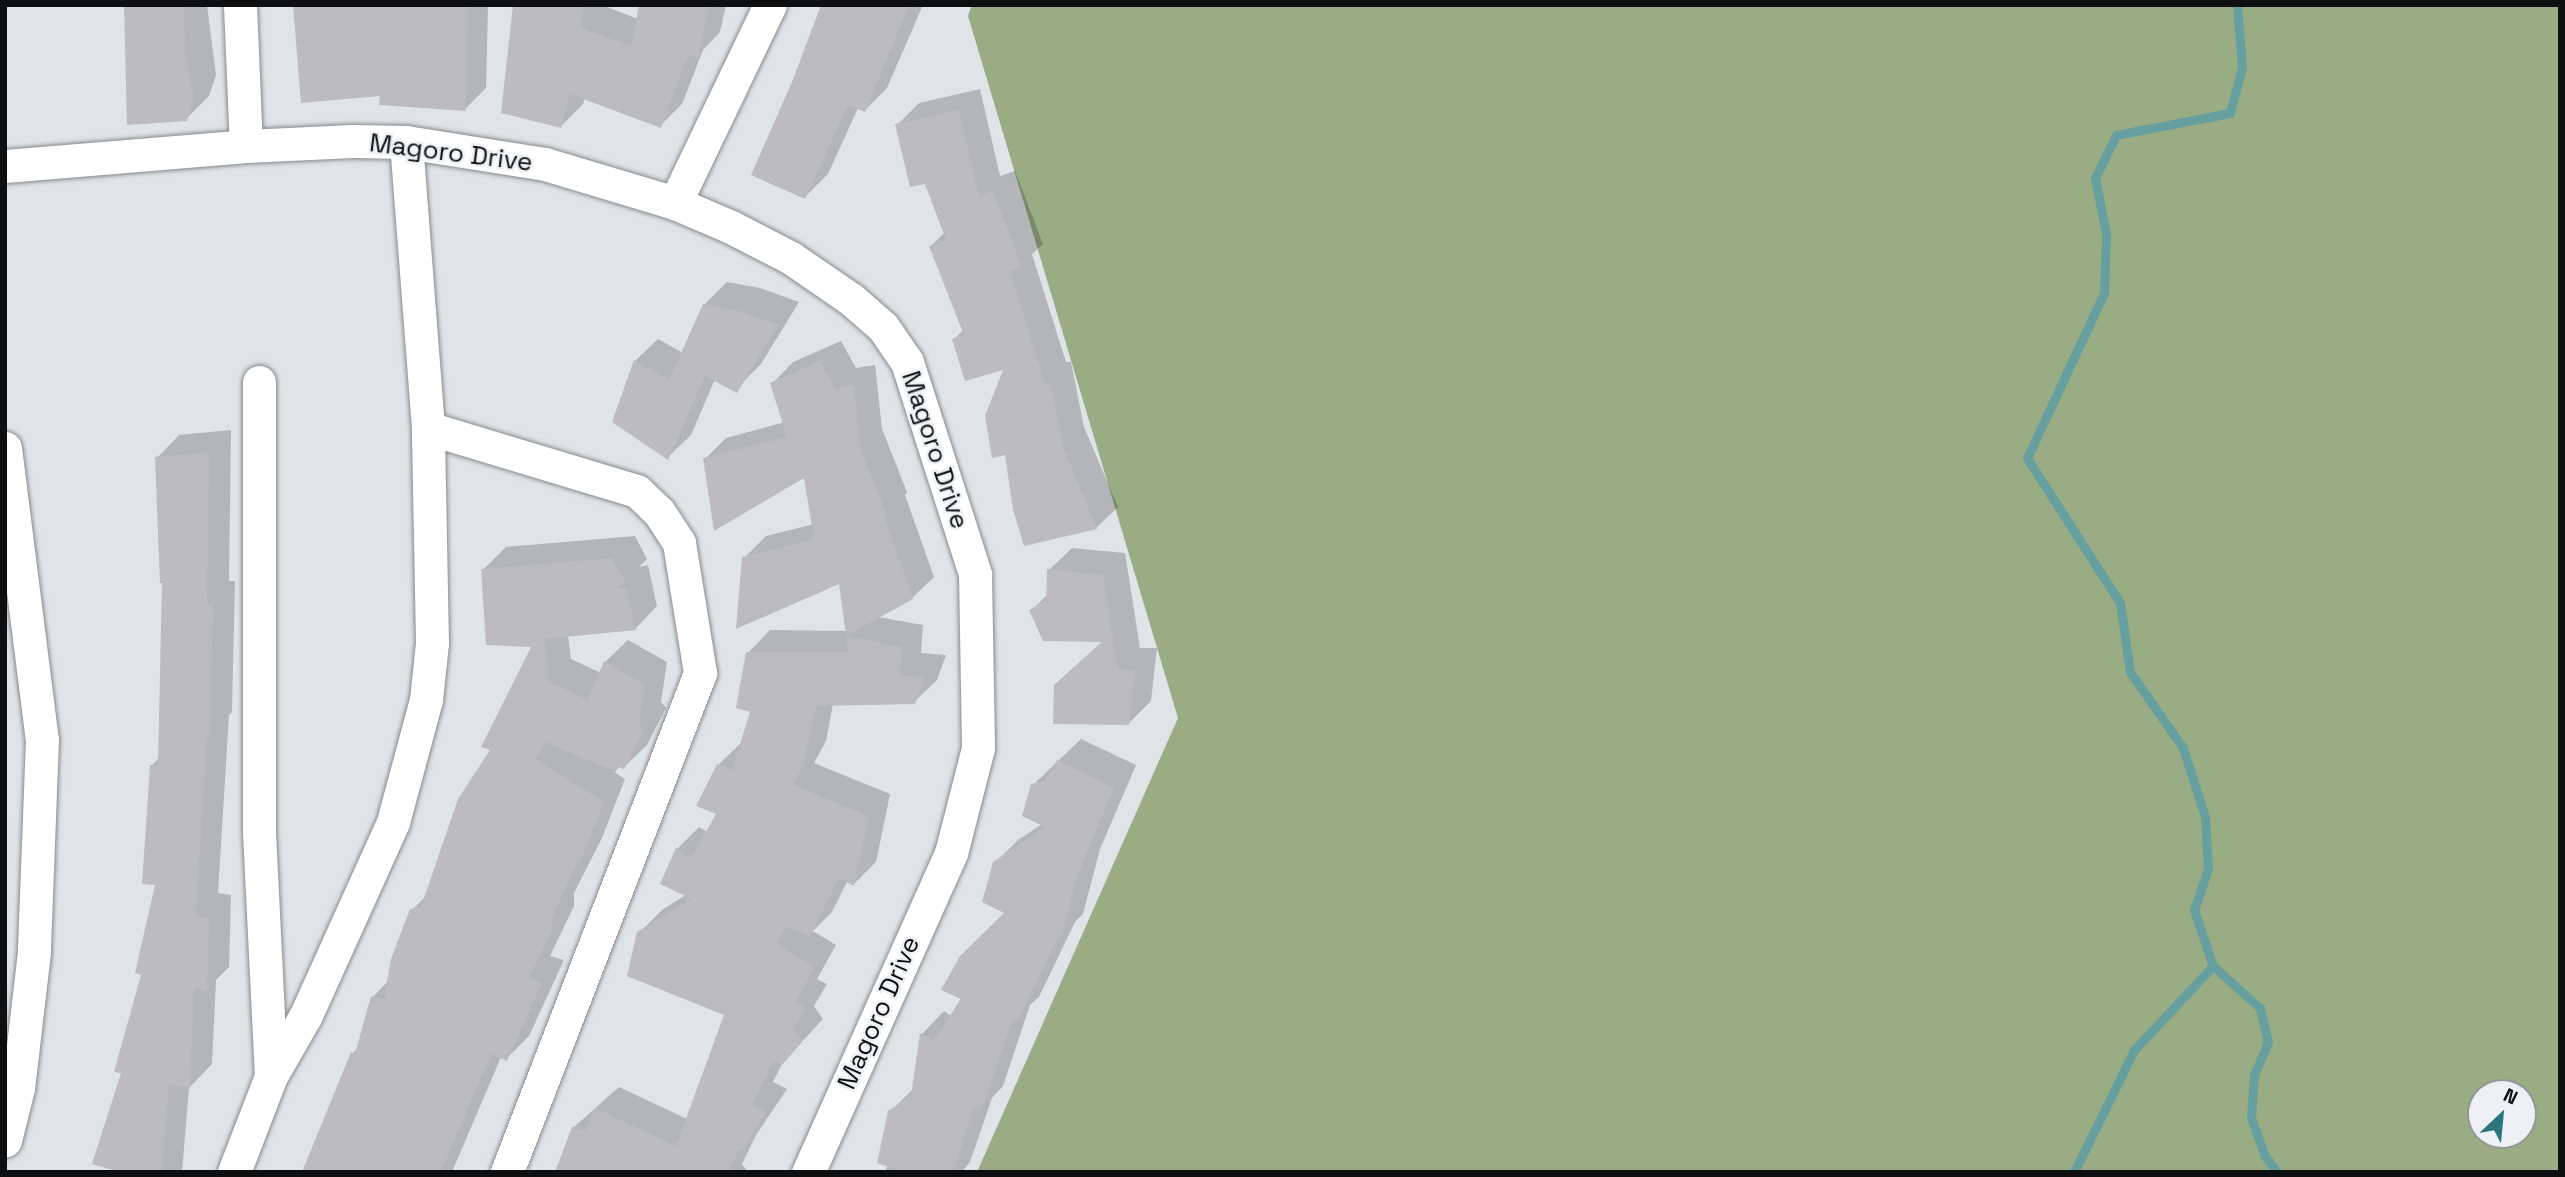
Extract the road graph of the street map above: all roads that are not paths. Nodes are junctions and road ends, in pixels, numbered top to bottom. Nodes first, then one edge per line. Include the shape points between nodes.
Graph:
1 (240, 5) edge
2 (770, 5) edge
3 (406, 142) junction
4 (246, 146) junction
5 (5, 166) edge
6 (675, 203) junction
7 (259, 382) dead end
8 (428, 428) junction
9 (5, 448) edge
10 (16, 1019) edge
11 (271, 1076) junction
12 (5, 1140) edge
13 (234, 1172) edge
14 (507, 1172) edge
15 (807, 1172) edge

1 - 4 street
2 - 6 street
3 - 4 street, Magoro Drive
3 - 6 street, Magoro Drive via 545,164
3 - 8 street
4 - 5 street, Magoro Drive
6 - 15 street, Magoro Drive via 791,258 883,327 907,362 975,574 978,748 951,853
7 - 11 street via 259,832
8 - 11 street via 432,643 426,700 393,822 306,1015
8 - 14 street via 637,491 659,512 679,543 700,673
9 - 10 street via 42,739 34,952
10 - 12 street via 18,1088
11 - 13 street

